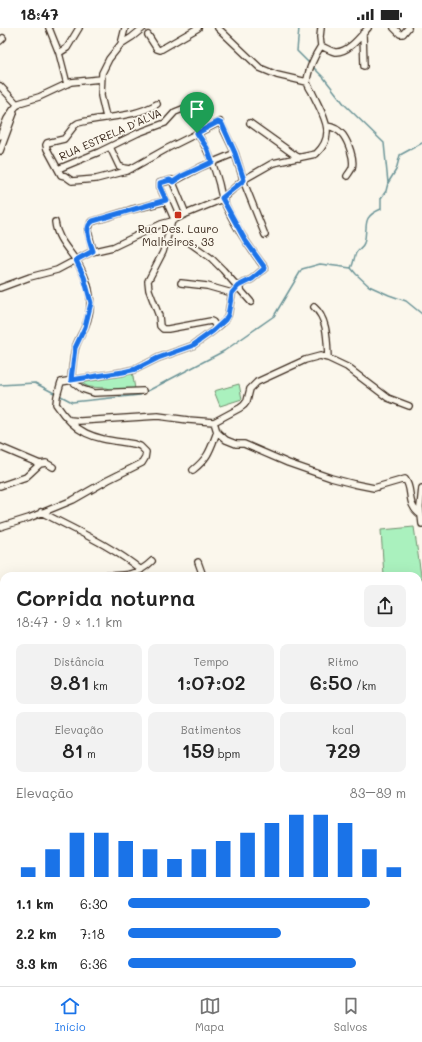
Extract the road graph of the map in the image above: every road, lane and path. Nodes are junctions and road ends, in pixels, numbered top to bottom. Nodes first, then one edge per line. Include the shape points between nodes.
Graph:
1 (49, 28) edge
2 (79, 28) edge
3 (125, 28) edge
4 (143, 28) edge
5 (198, 28) edge
6 (218, 28) edge
7 (322, 28) edge
8 (368, 28) edge
9 (394, 28) edge
10 (408, 28) edge
11 (363, 33) junction
12 (148, 35) dead end
13 (121, 44) junction
14 (321, 46) junction
15 (59, 53) junction
16 (364, 66) dead end
17 (101, 79) junction
18 (307, 82) junction
19 (67, 84) junction
20 (0, 86) edge
21 (157, 104) dead end
22 (18, 105) junction
23 (190, 106) dead end
24 (12, 110) junction
25 (106, 117) junction
26 (250, 123) dead end
27 (327, 126) junction
28 (197, 133) junction
29 (0, 136) edge
30 (110, 147) junction
31 (0, 151) edge
32 (235, 153) junction
33 (299, 158) junction
34 (212, 162) junction
35 (131, 168) junction
36 (58, 169) junction
37 (347, 176) dead end
38 (244, 180) junction
39 (173, 182) junction
40 (222, 198) junction
41 (166, 200) junction
42 (186, 214) junction
43 (173, 220) junction
44 (55, 222) dead end
45 (265, 235) dead end
46 (190, 243) dead end
47 (93, 251) junction
48 (76, 260) junction
49 (181, 283) dead end
50 (238, 286) junction
51 (0, 288) edge
52 (232, 293) junction
53 (251, 302) dead end
54 (314, 306) dead end
55 (217, 328) junction
56 (328, 358) junction
57 (71, 380) junction
58 (143, 391) dead end
59 (409, 406) dead end
60 (70, 420) junction
61 (214, 422) junction
62 (217, 432) junction
63 (0, 447) edge
64 (40, 464) junction
65 (53, 467) dead end
66 (193, 470) dead end
67 (0, 486) edge
68 (422, 488) edge
69 (41, 512) junction
70 (421, 515) edge
71 (422, 524) edge
72 (0, 527) edge
73 (152, 560) dead end
74 (198, 562) dead end
75 (141, 570) junction
76 (136, 572) edge
77 (202, 572) edge

1 - 15 street
2 - 15 street via 67,48
3 - 13 street
4 - 13 street
5 - 12 street via 160,50
6 - 18 street via 260,68
7 - 14 street
8 - 11 street
9 - 10 street via 403,34
11 - 14 street via 342,51 332,51
11 - 16 street
13 - 17 street via 108,59
14 - 18 street
15 - 19 street
17 - 19 street
17 - 25 street via 101,96
18 - 27 street
19 - 22 street
20 - 22 street
21 - 25 street via 137,113
22 - 24 street
23 - 30 street, RUA ESTRELA D'ALVA via 175,112 164,123
24 - 29 street
24 - 31 street via 14,113
25 - 36 street via 75,125 64,139 47,143 47,149
26 - 33 street
27 - 33 street via 327,139 321,149 316,154
27 - 37 street via 333,126 344,136 352,165
28 - 32 street via 220,122
28 - 34 street
28 - 35 street
30 - 35 street via 119,166
30 - 36 street, RUA ESTRELA D'ALVA
32 - 34 street
32 - 38 street
33 - 38 street via 273,163
34 - 39 street
34 - 40 street
35 - 36 street via 96,179 72,181 61,175
38 - 40 street
38 - 45 street
39 - 41 street via 170,180 160,183
39 - 42 street
40 - 42 street
40 - 50 street via 250,248 265,268
41 - 43 street
41 - 47 street via 91,222 88,234
42 - 43 street
43 - 47 street via 113,247
43 - 55 street via 163,252 148,281 160,326 168,329 211,321
44 - 48 street via 60,238
46 - 50 street via 211,258
47 - 48 street
48 - 51 street via 57,270
48 - 57 street via 91,303 85,327 75,348
49 - 52 street via 207,286
50 - 52 street
50 - 53 street
52 - 55 street via 227,318
54 - 56 street via 324,320
55 - 57 street via 192,346 136,369
56 - 59 street via 347,367 388,398
56 - 61 street via 310,358 256,382 250,389 244,405
57 - 58 street via 82,389 94,393
57 - 60 street via 61,382 56,396 56,404
60 - 61 street via 163,416
60 - 69 street via 92,436 140,446 146,452 146,458 142,463 76,498
61 - 62 street
62 - 66 street via 204,461
62 - 70 street via 231,442 244,444 316,473 354,484 374,488 406,479 411,503
63 - 64 street
64 - 65 street via 46,463
64 - 67 street via 26,477
68 - 70 street
69 - 72 street
69 - 75 street via 116,552
70 - 71 street
73 - 75 street
74 - 77 street
75 - 76 street

